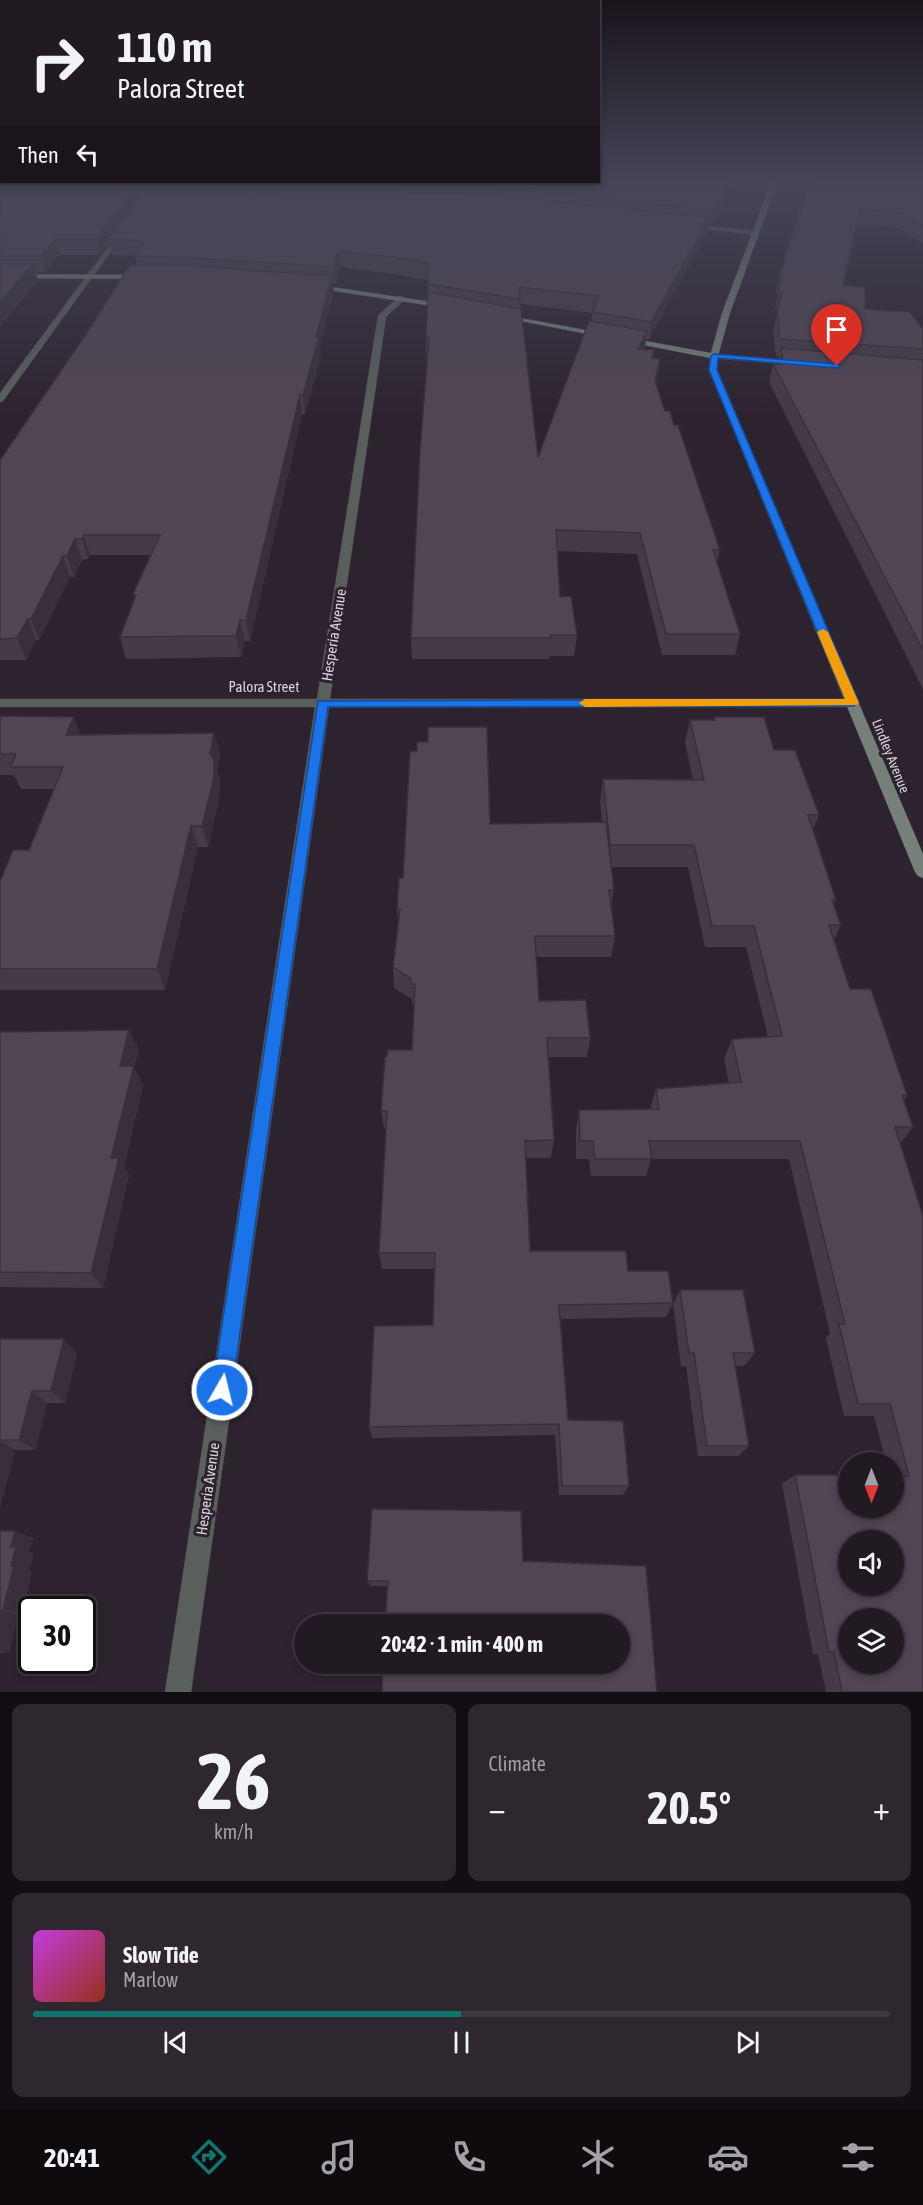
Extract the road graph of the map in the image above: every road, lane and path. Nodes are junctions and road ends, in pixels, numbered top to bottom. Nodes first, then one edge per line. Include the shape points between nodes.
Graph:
1 (102, 260) edge
2 (746, 260) edge
3 (0, 276) edge
4 (90, 276) junction
5 (147, 277) edge
6 (312, 286) edge
7 (402, 298) junction
8 (460, 309) edge
9 (494, 315) edge
10 (714, 356) junction
11 (808, 364) edge
12 (0, 399) edge
13 (0, 703) edge
14 (853, 703) junction
15 (322, 704) junction
16 (923, 872) edge
17 (178, 1692) edge

1 - 4 street
2 - 10 street, Lindley Avenue
3 - 4 street
4 - 5 street
4 - 12 street
6 - 7 street
7 - 8 street
7 - 15 street, Hesperia Avenue via 382,316
9 - 10 street
10 - 11 street
10 - 14 street, Lindley Avenue via 715,376
13 - 15 street, Palora Street
14 - 15 street, Palora Street
14 - 16 street, Lindley Avenue
15 - 17 street, Hesperia Avenue

